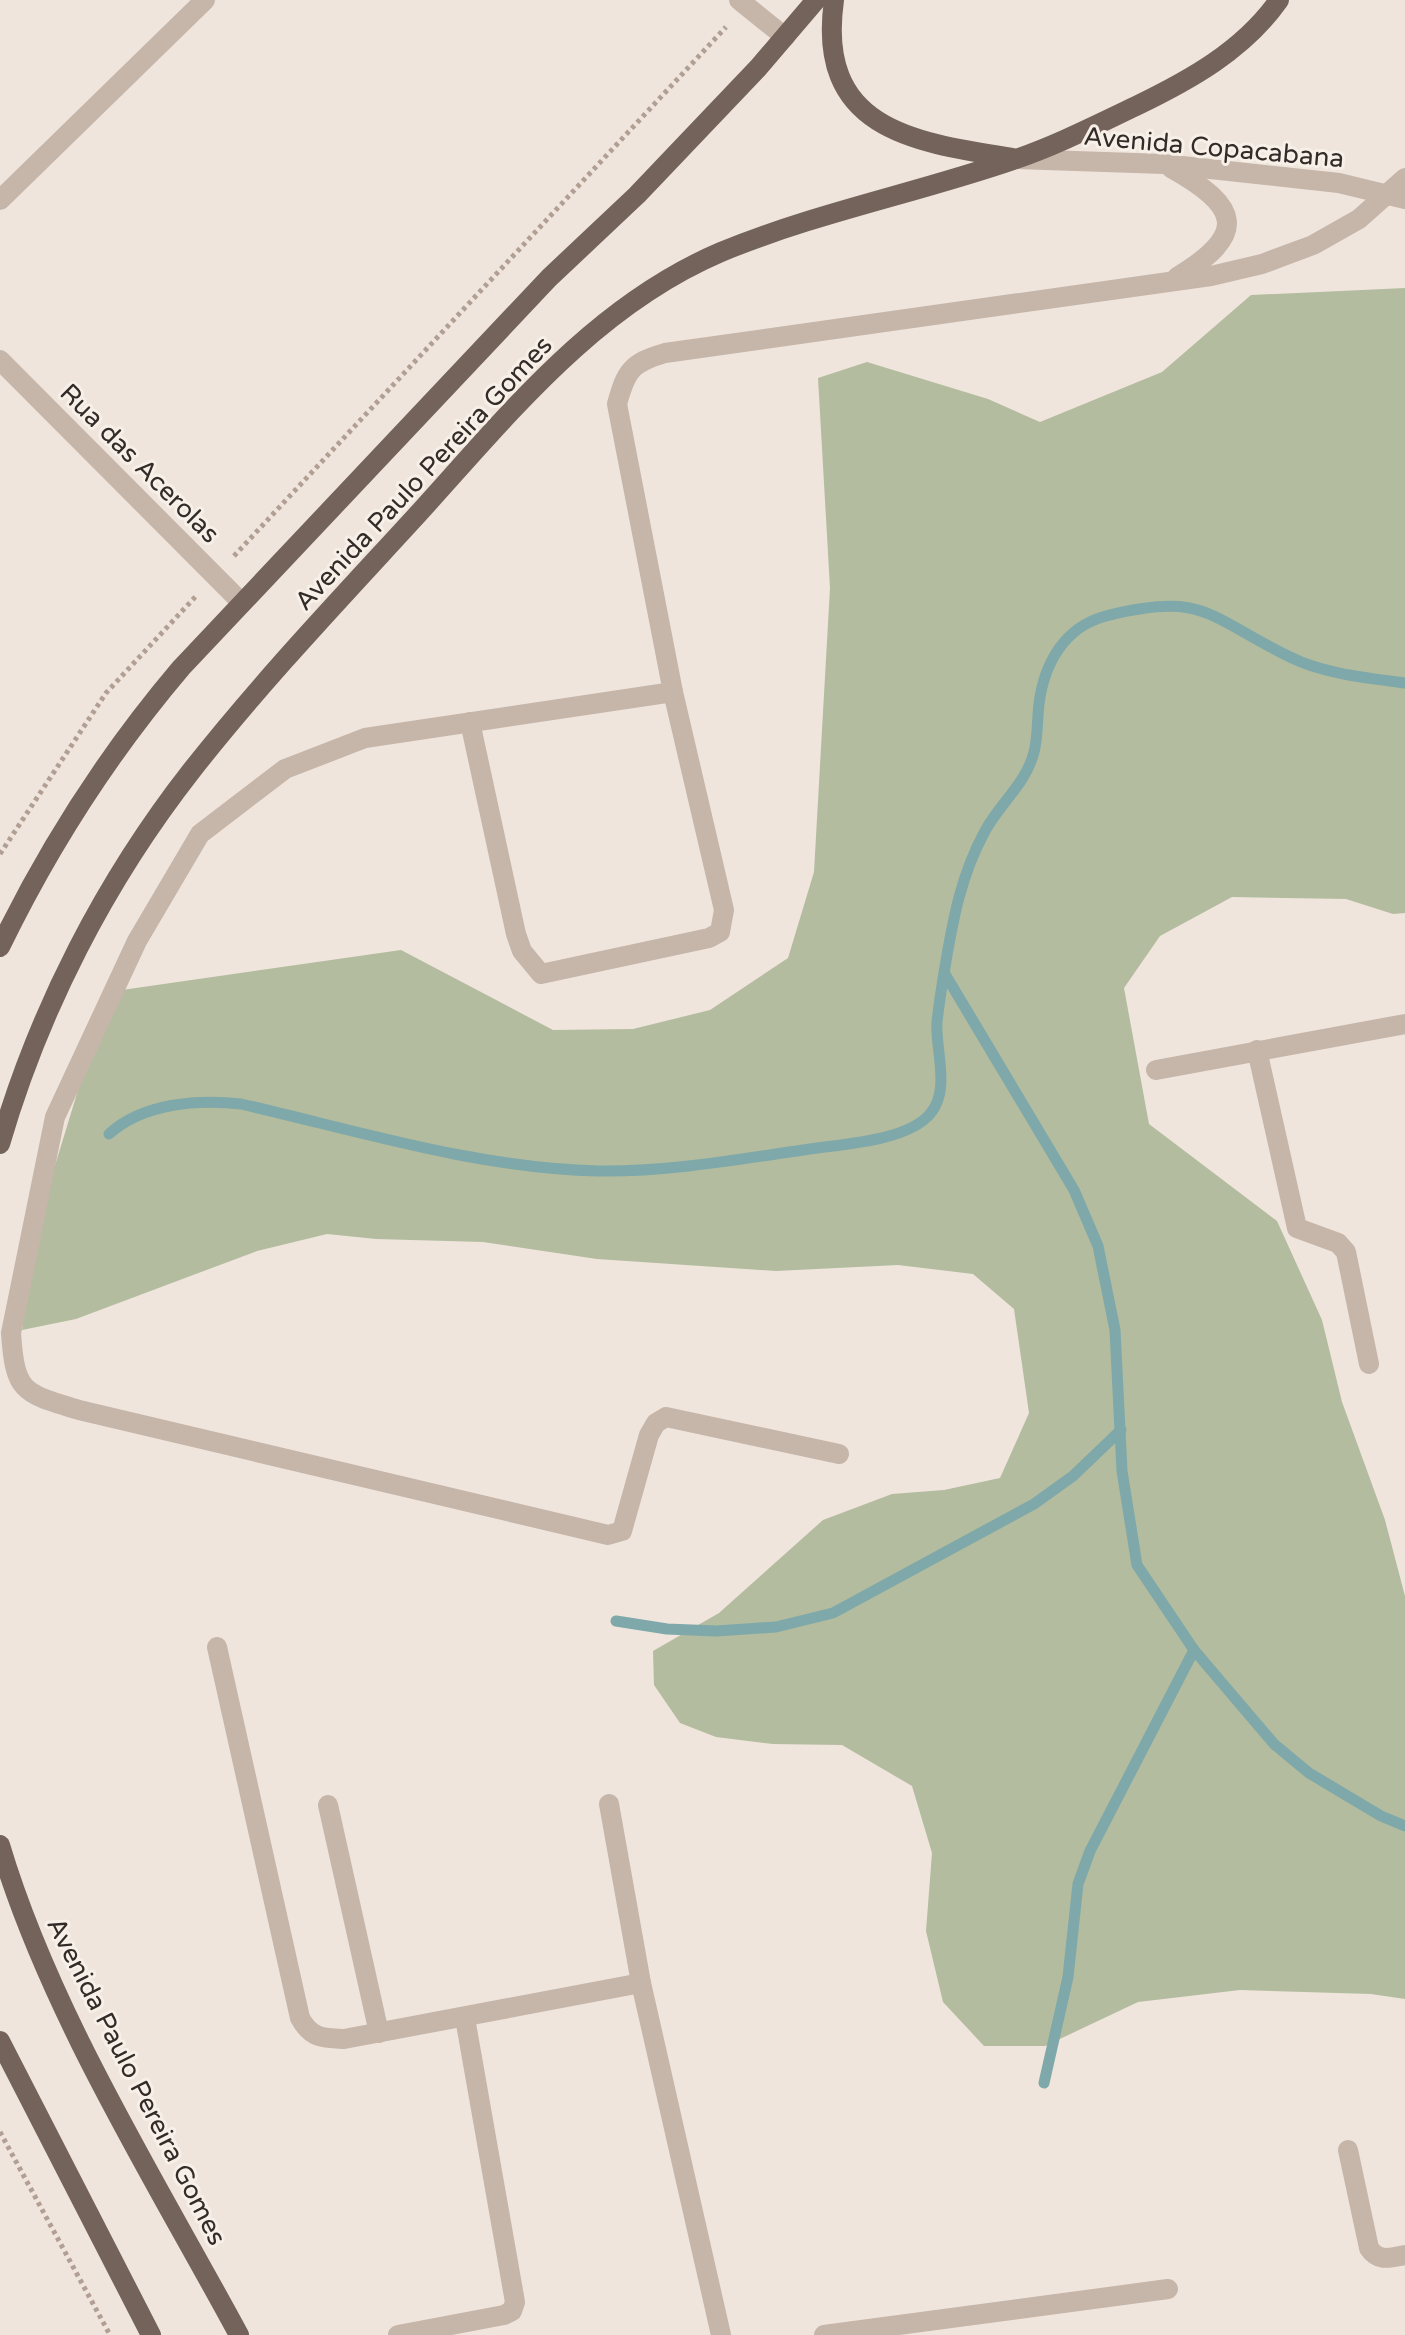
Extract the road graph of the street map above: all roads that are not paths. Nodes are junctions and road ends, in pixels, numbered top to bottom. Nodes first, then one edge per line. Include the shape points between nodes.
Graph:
1 (205, 0) edge
2 (816, 0) edge
3 (834, 0) edge
4 (1279, 0) edge
5 (742, 2) edge
6 (785, 37) junction
7 (1016, 159) junction
8 (1164, 164) junction
9 (1405, 178) edge
10 (1398, 196) edge
11 (0, 200) edge
12 (1167, 283) junction
13 (0, 360) edge
14 (242, 603) junction
15 (673, 692) junction
16 (470, 722) junction
17 (0, 947) edge
18 (1405, 1024) edge
19 (1257, 1050) junction
20 (1156, 1070) dead end
21 (0, 1144) edge
22 (1369, 1364) dead end
23 (839, 1454) dead end
24 (217, 1647) dead end
25 (609, 1804) dead end
26 (328, 1805) dead end
27 (0, 1845) edge
28 (641, 1983) junction
29 (465, 2018) junction
30 (379, 2033) junction
31 (0, 2041) edge
32 (1348, 2150) dead end
33 (1405, 2255) edge
34 (1168, 2289) dead end
35 (151, 2335) edge
36 (239, 2335) edge
37 (398, 2335) edge
38 (721, 2335) edge
39 (824, 2335) edge

1 - 11 street
2 - 6 main road, Avenida Paulo Pereira Gomes
3 - 7 main road via 831,51 841,84 861,110 922,138
4 - 7 main road, Avenida Paulo Pereira Gomes via 1235,48 1186,80
5 - 6 street
6 - 14 main road, Avenida Paulo Pereira Gomes
7 - 8 street, Avenida Copacabana
7 - 21 main road, Avenida Paulo Pereira Gomes via 722,252 640,298 551,368 190,772 91,923 29,1059
8 - 10 street, Avenida Copacabana via 1339,183
8 - 12 street via 1203,186 1217,201 1227,232 1210,257
9 - 10 street
10 - 12 street via 1313,245 1262,264
12 - 15 street via 641,360 624,377 617,404
13 - 14 street, Rua das Acerolas
14 - 17 main road, Avenida Paulo Pereira Gomes via 162,691 99,774 43,862
15 - 16 street
15 - 16 street via 724,910 720,932 541,974 516,934
16 - 23 street via 365,738 285,769 200,834 137,941 55,1117 11,1333 19,1384 40,1398 79,1410 608,1535 622,1531 649,1435 666,1417
18 - 19 street
19 - 20 street
19 - 22 street via 1297,1228 1338,1243 1346,1252
24 - 30 street via 300,2018 308,2033 318,2037
25 - 28 street
26 - 30 street
27 - 36 main road, Avenida Paulo Pereira Gomes via 76,2028
28 - 29 street
28 - 38 street
29 - 30 street
29 - 37 street via 515,2302 512,2311 496,2318
31 - 35 main road
32 - 33 street via 1369,2248 1383,2259
34 - 39 street

